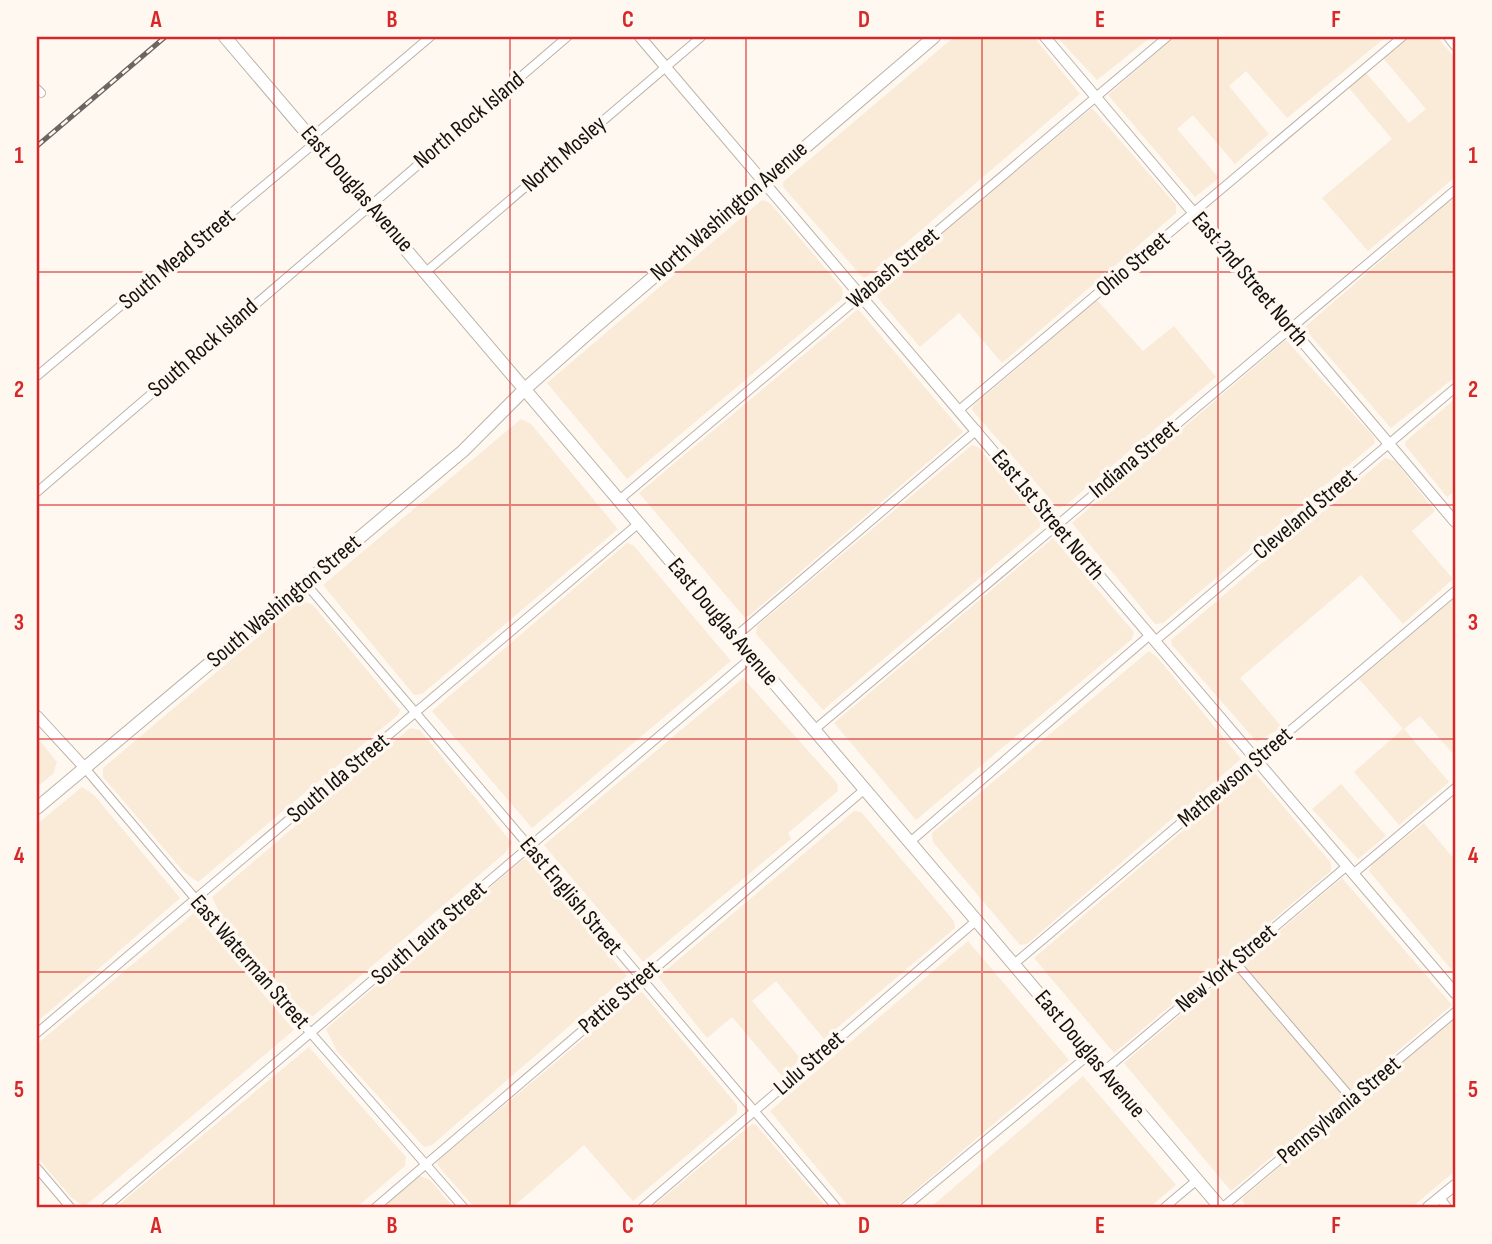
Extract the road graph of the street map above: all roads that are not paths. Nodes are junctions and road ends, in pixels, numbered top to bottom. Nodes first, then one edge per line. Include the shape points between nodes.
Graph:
1 (225, 37) edge
2 (430, 37) edge
3 (567, 37) edge
4 (640, 37) edge
5 (701, 37) edge
6 (934, 37) edge
7 (1045, 37) edge
8 (1167, 37) edge
9 (1402, 37) edge
10 (1448, 37) edge
11 (1455, 46) edge
12 (666, 66) junction
13 (1096, 98) junction
14 (314, 140) junction
15 (764, 182) junction
16 (1455, 190) edge
17 (370, 204) junction
18 (1194, 213) junction
19 (427, 271) junction
20 (861, 294) junction
21 (1293, 328) junction
22 (37, 376) edge
23 (526, 388) junction
24 (1455, 388) edge
25 (959, 410) junction
26 (977, 430) junction
27 (1389, 443) junction
28 (37, 492) edge
29 (619, 500) junction
30 (1455, 522) edge
31 (639, 523) junction
32 (1056, 524) junction
33 (306, 583) junction
34 (1455, 591) edge
35 (735, 637) junction
36 (1153, 638) junction
37 (752, 657) junction
38 (415, 712) junction
39 (37, 716) edge
40 (814, 730) junction
41 (1256, 760) junction
42 (85, 766) junction
43 (1455, 788) edge
44 (865, 789) junction
45 (37, 808) edge
46 (909, 842) junction
47 (529, 846) junction
48 (1350, 870) junction
49 (196, 899) junction
50 (977, 920) junction
51 (1234, 961) junction
52 (1014, 964) junction
53 (641, 978) junction
54 (1455, 990) edge
55 (1455, 1012) edge
56 (37, 1033) edge
57 (312, 1034) junction
58 (1090, 1054) junction
59 (1104, 1071) junction
60 (1352, 1099) junction
61 (754, 1111) junction
62 (426, 1164) junction
63 (37, 1168) edge
64 (1197, 1180) junction
65 (1455, 1185) edge
66 (1440, 1198) junction
67 (916, 1204) edge
68 (70, 1207) edge
69 (106, 1207) edge
70 (376, 1207) edge
71 (463, 1207) edge
72 (643, 1207) edge
73 (836, 1207) edge
74 (905, 1207) edge
75 (1166, 1207) edge
76 (1222, 1207) edge
77 (1428, 1207) edge
78 (1447, 1207) edge

1 - 14 main road, East Douglas Avenue
2 - 14 street, South Mead Street
3 - 17 street, North Rock Island
4 - 12 street, East 1st Street North
5 - 12 street, North Mosley
6 - 15 main road, North Washington Avenue
7 - 13 street, East 2nd Street North
8 - 13 street, Wabash Street
9 - 18 street, Ohio Street
10 - 11 street
12 - 15 street, East 1st Street North
12 - 19 street, North Mosley
13 - 18 street, East 2nd Street North
13 - 20 street, Wabash Street
14 - 17 main road, East Douglas Avenue
14 - 22 street, South Mead Street
15 - 20 street, East 1st Street North
15 - 23 main road, North Washington Avenue
16 - 21 street, Indiana Street
17 - 19 main road, East Douglas Avenue
17 - 28 street, South Rock Island
18 - 21 street, East 2nd Street North
18 - 25 street, Ohio Street
19 - 23 main road, East Douglas Avenue
20 - 25 street, East 1st Street North
20 - 29 street, Wabash Street
21 - 27 street, East 2nd Street North
21 - 32 street, Indiana Street
23 - 29 main road, East Douglas Avenue
23 - 33 main road, South Washington Street via 463,451
24 - 27 street, Cleveland Street
25 - 26 street, East 1st Street North
26 - 32 street, East 1st Street North
26 - 35 street
27 - 30 street, East 2nd Street North
27 - 36 street, Cleveland Street
29 - 31 main road, East Douglas Avenue
31 - 35 main road, East Douglas Avenue
31 - 38 street, South Ida Street
32 - 36 street, East 1st Street North
32 - 40 street, Indiana Street
33 - 38 street, East English Street
33 - 42 main road, South Washington Street
34 - 41 street, Mathewson Street
35 - 37 main road, East Douglas Avenue
36 - 41 street, East 1st Street North
36 - 46 street, Cleveland Street
37 - 40 main road, East Douglas Avenue
37 - 47 street, South Laura Street
38 - 47 street, East English Street
38 - 49 street, South Ida Street
39 - 42 street, East Waterman Street
40 - 44 main road, East Douglas Avenue
41 - 48 street, East 1st Street North
41 - 52 street, Mathewson Street
42 - 45 main road, South Washington Street
42 - 49 street, East Waterman Street
43 - 48 street, New York Street
44 - 46 main road, East Douglas Avenue
44 - 53 street, Pattie Street
46 - 50 main road, East Douglas Avenue
47 - 53 street, East English Street
47 - 57 street, South Laura Street
48 - 51 street, New York Street
48 - 54 street, East 1st Street North
49 - 56 street, South Ida Street
49 - 57 street, East Waterman Street
50 - 52 main road, East Douglas Avenue
50 - 61 street, Lulu Street
51 - 59 street, New York Street
51 - 60 street
52 - 58 main road, East Douglas Avenue
53 - 61 street, East English Street
53 - 62 street, Pattie Street
55 - 60 street, Pennsylvania Street
57 - 62 street, East Waterman Street
57 - 69 street, South Laura Street
58 - 59 main road, East Douglas Avenue
58 - 67 street
59 - 64 main road, East Douglas Avenue
60 - 76 street, Pennsylvania Street
61 - 72 street, Lulu Street
61 - 73 street, East English Street
62 - 70 street, Pattie Street
62 - 71 street, East Waterman Street
63 - 68 street
64 - 75 street
64 - 76 main road, East Douglas Avenue
65 - 66 street
66 - 77 street
66 - 78 street
67 - 74 street

